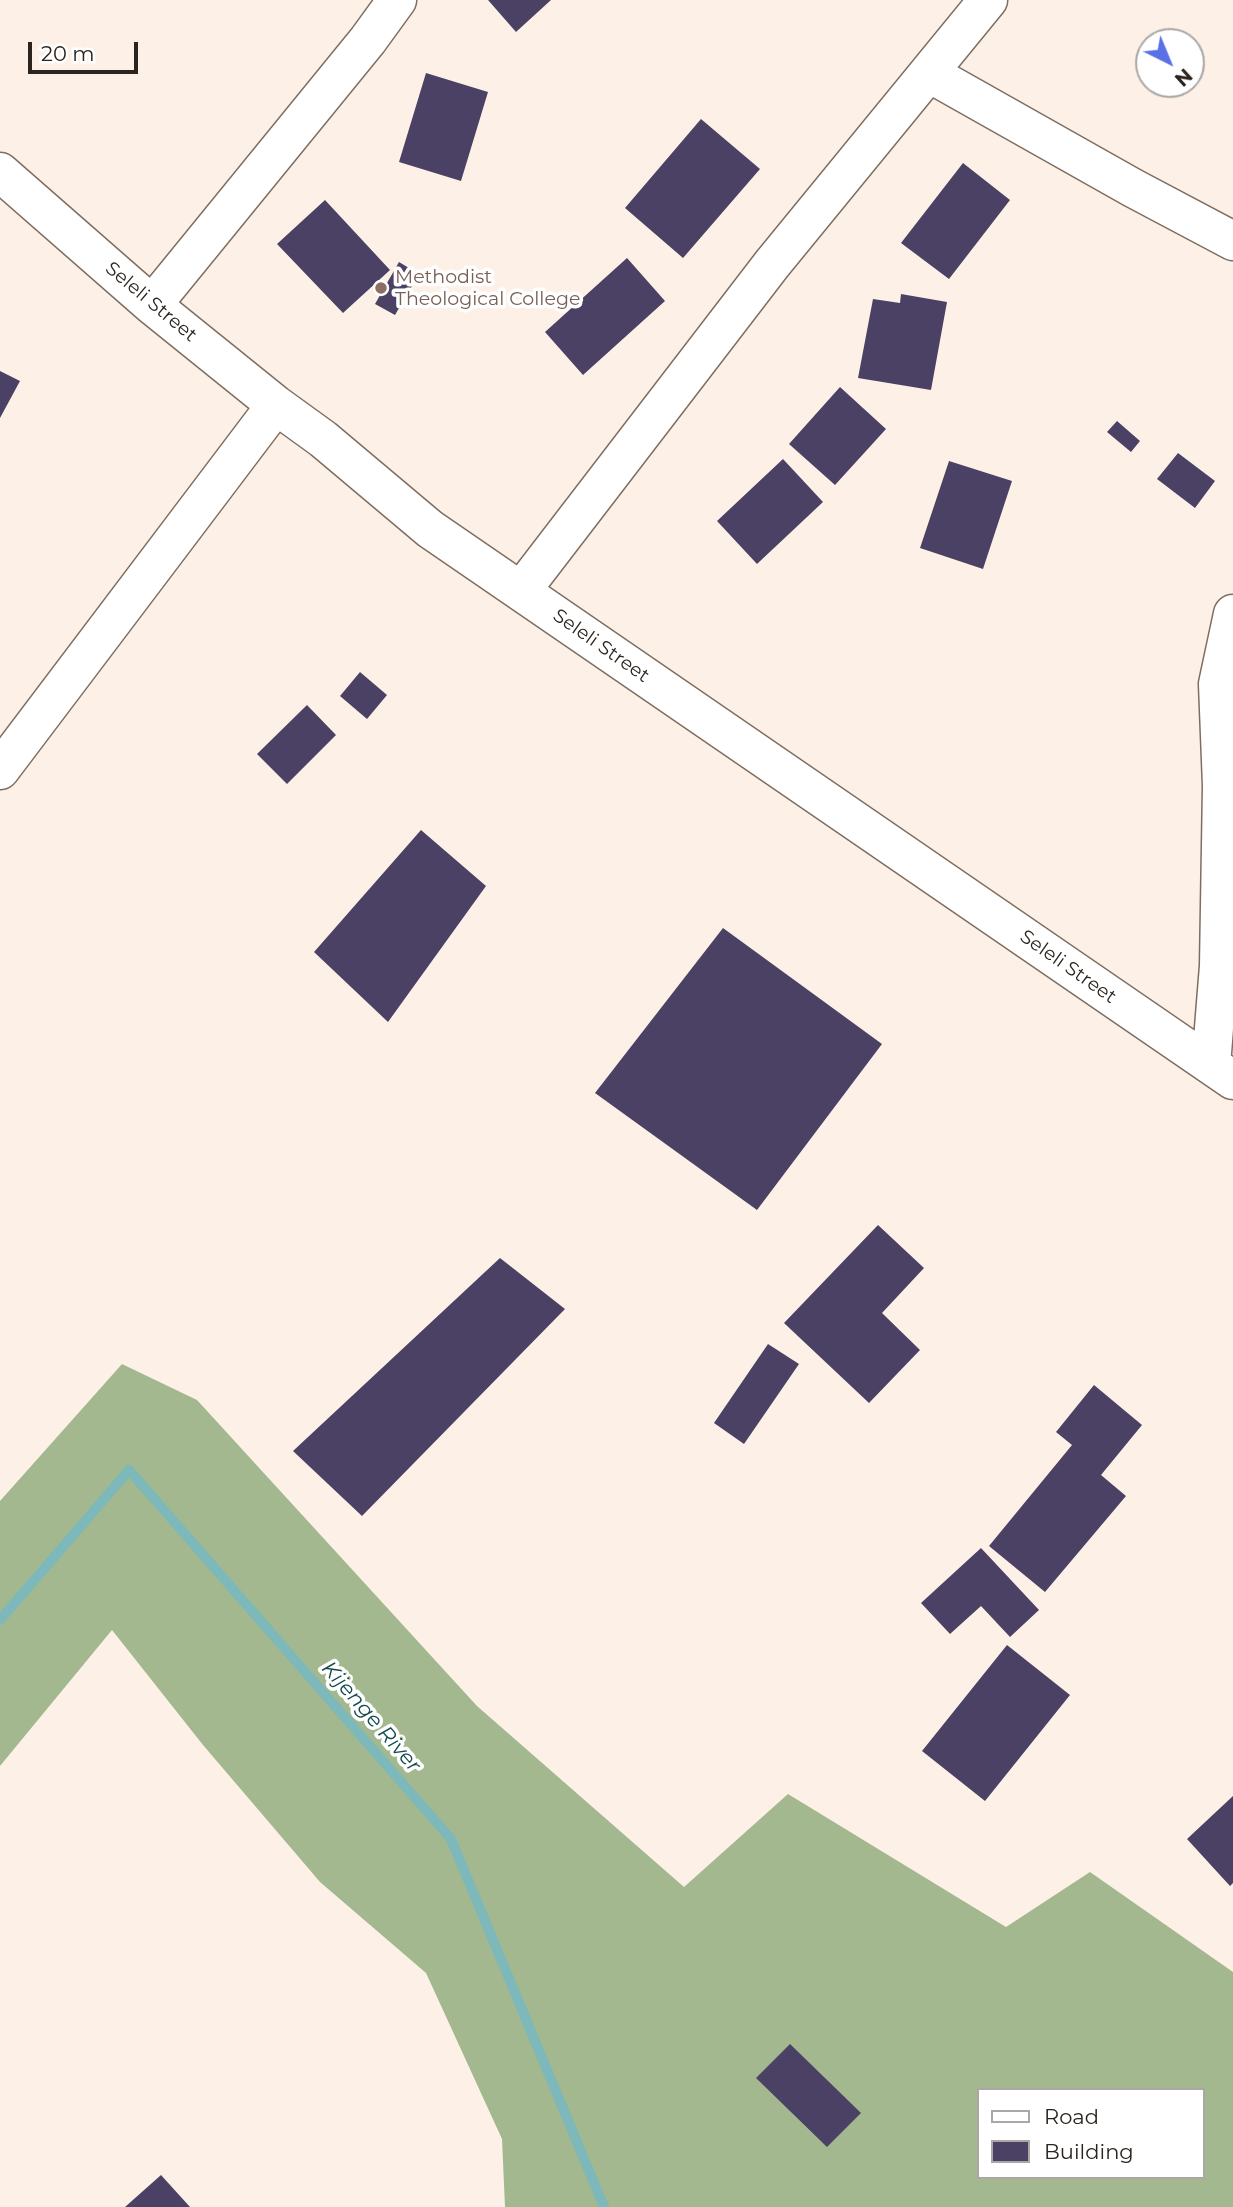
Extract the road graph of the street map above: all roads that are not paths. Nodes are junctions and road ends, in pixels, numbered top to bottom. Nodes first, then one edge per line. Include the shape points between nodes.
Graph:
1 (397, 0) edge
2 (988, 0) edge
3 (929, 73) junction
4 (0, 172) edge
5 (1233, 241) edge
6 (152, 305) junction
7 (276, 405) junction
8 (521, 591) junction
9 (1233, 614) edge
10 (0, 770) edge
11 (1222, 1073) edge

1 - 6 street
2 - 3 street
3 - 5 street
3 - 8 street via 772,264
4 - 6 street, Seleli Street
6 - 7 street, Seleli Street
7 - 8 street, Seleli Street via 430,529
7 - 10 street
8 - 11 street, Seleli Street
9 - 11 street via 1218,684

